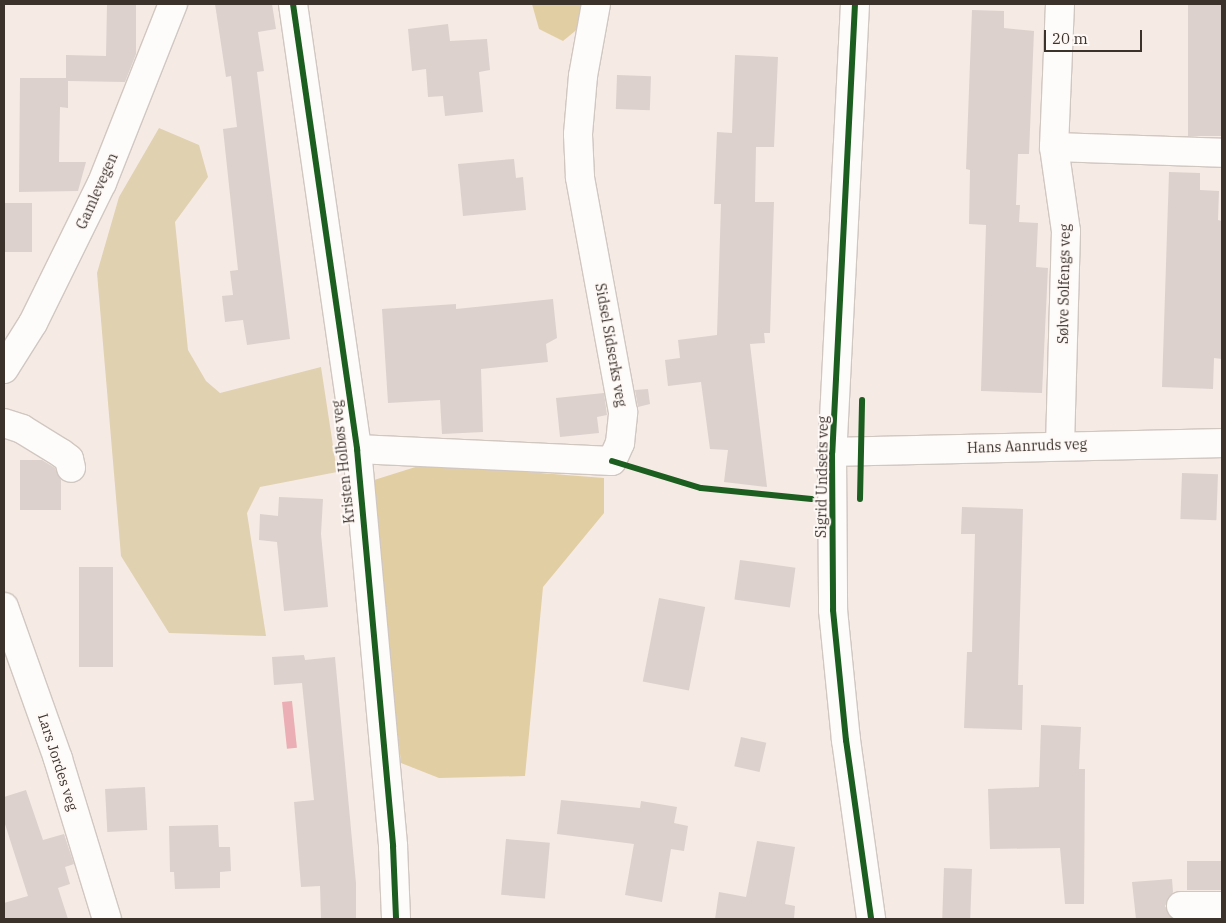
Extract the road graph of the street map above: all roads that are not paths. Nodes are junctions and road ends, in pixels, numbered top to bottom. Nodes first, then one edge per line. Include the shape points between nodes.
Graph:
1 (173, 4) edge
2 (293, 4) edge
3 (596, 4) edge
4 (855, 4) edge
5 (1060, 4) edge
6 (1054, 147) junction
7 (1222, 153) edge
8 (4, 369) edge
9 (4, 423) edge
10 (1222, 443) edge
11 (1060, 445) junction
12 (357, 449) junction
13 (832, 452) junction
14 (71, 468) dead end
15 (4, 607) edge
16 (1180, 906) dead end
17 (1222, 906) edge
18 (108, 919) edge
19 (396, 919) edge
20 (871, 919) edge

1 - 8 street, Gamlevegen via 102,183 33,323
2 - 12 street, Kristen Holbøs veg
3 - 12 street, Sidsel Sidserks veg via 583,76 580,177 623,412 620,443 612,461
4 - 13 street, Sigrid Undsets veg
5 - 6 street, Sølve Solfengs veg
6 - 7 street
6 - 11 street, Sølve Solfengs veg via 1066,231
9 - 14 street via 22,429 61,453 69,459
10 - 11 street, Hans Aanruds veg
11 - 13 street, Hans Aanruds veg
12 - 19 street, Kristen Holbøs veg via 393,846
13 - 20 street, Sigrid Undsets veg via 833,610 846,740
15 - 18 street, Lars Jordes veg via 58,759
16 - 17 street

